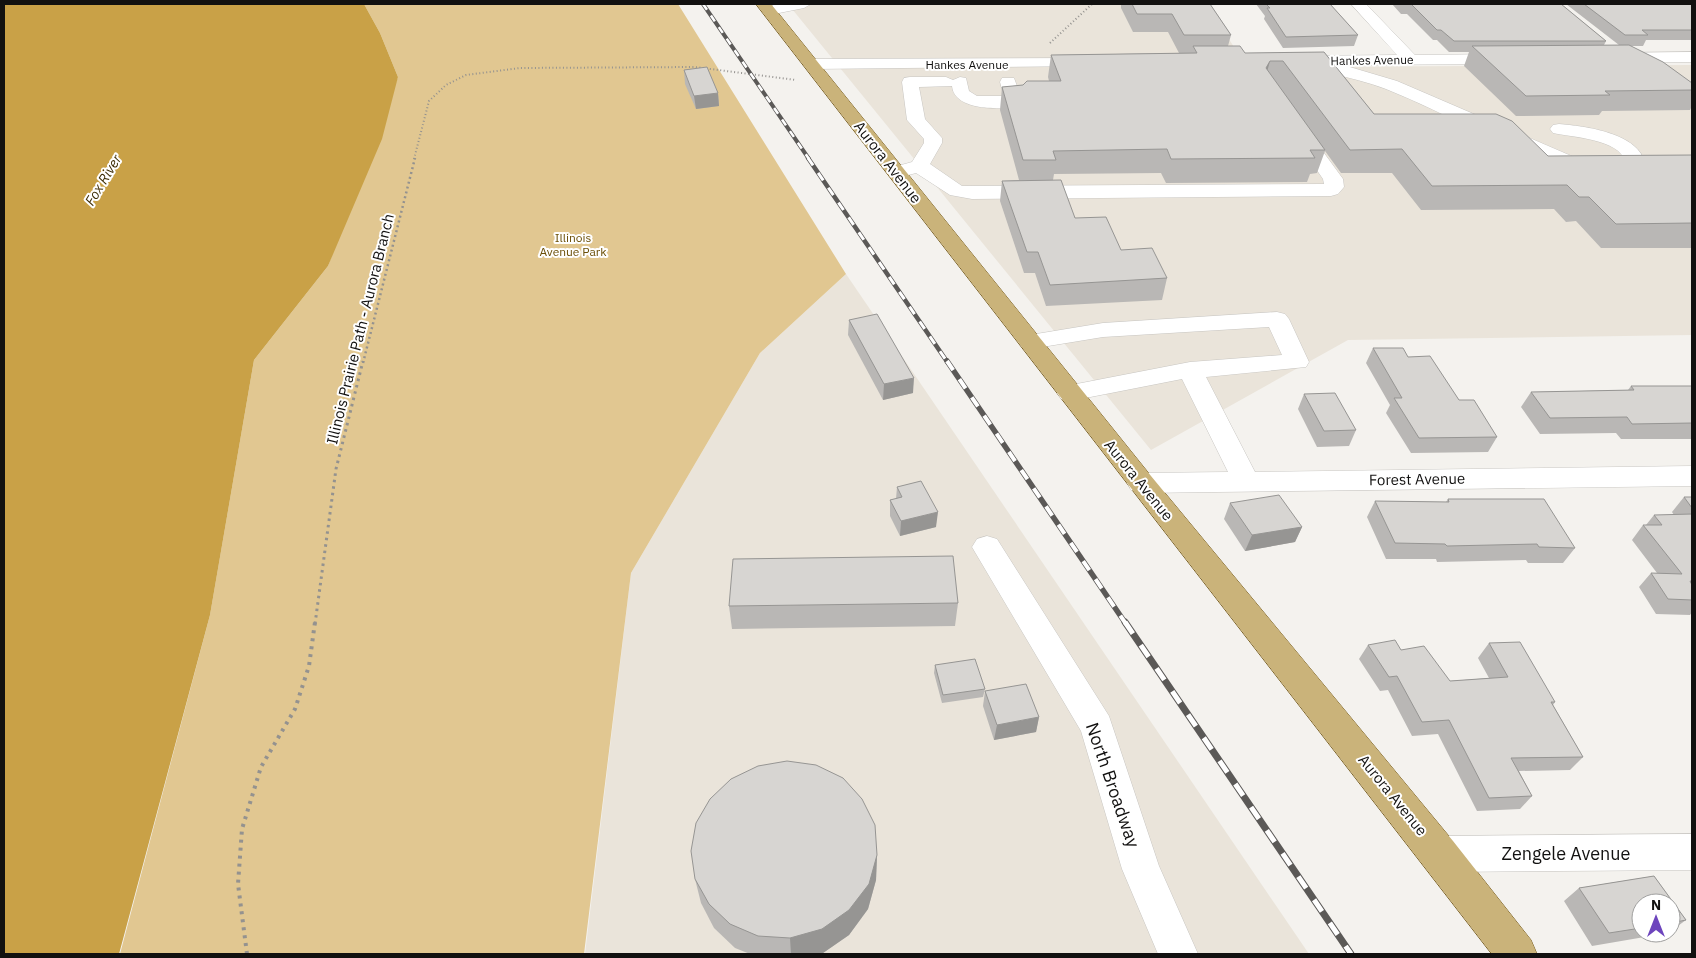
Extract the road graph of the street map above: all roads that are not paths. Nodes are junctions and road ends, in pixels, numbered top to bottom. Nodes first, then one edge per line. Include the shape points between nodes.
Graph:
1 (804, 4) edge
2 (1358, 4) edge
3 (766, 7) edge
4 (1606, 52) edge
5 (1692, 57) edge
6 (1623, 58) junction
7 (1517, 59) edge
8 (1411, 60) junction
9 (1275, 61) edge
10 (1314, 61) junction
11 (1097, 63) edge
12 (812, 64) junction
13 (1003, 64) junction
14 (1655, 75) edge
15 (960, 82) junction
16 (1008, 82) junction
17 (1287, 113) edge
18 (1559, 129) dead end
19 (907, 169) junction
20 (972, 193) junction
21 (918, 201) junction
22 (1030, 342) junction
23 (1190, 370) junction
24 (1070, 393) junction
25 (1692, 476) edge
26 (1247, 482) junction
27 (1141, 483) junction
28 (987, 546) dead end
29 (1692, 852) edge
30 (1440, 854) junction
31 (1178, 954) edge
32 (1517, 954) edge

1 - 3 street
2 - 8 street
3 - 12 main road, Aurora Avenue
4 - 6 street
5 - 6 street
6 - 14 street
7 - 8 street, Hankes Avenue
8 - 10 street, Hankes Avenue
9 - 10 street, Hankes Avenue
10 - 18 street via 1391,85 1579,166 1598,169 1635,164 1634,156 1614,141 1587,131
11 - 13 street, Hankes Avenue
12 - 13 street, Hankes Avenue
12 - 19 main road, Aurora Avenue
13 - 16 street
15 - 16 street
15 - 16 street via 961,93 968,99 1014,102
15 - 19 street via 910,82 916,120 933,138 933,143
17 - 20 street via 1333,179 1331,190
19 - 20 street via 958,191
19 - 21 main road, Aurora Avenue
20 - 21 street
21 - 22 main road, Aurora Avenue
22 - 23 street via 1103,330 1277,319 1298,362
22 - 24 main road, Aurora Avenue
23 - 24 street
23 - 26 street
24 - 27 main road, Aurora Avenue
25 - 26 street, Forest Avenue
26 - 27 street, Forest Avenue
27 - 30 main road, Aurora Avenue
28 - 31 street, North Broadway via 1097,727 1141,869
29 - 30 street, Zengele Avenue
30 - 32 main road, Aurora Avenue

